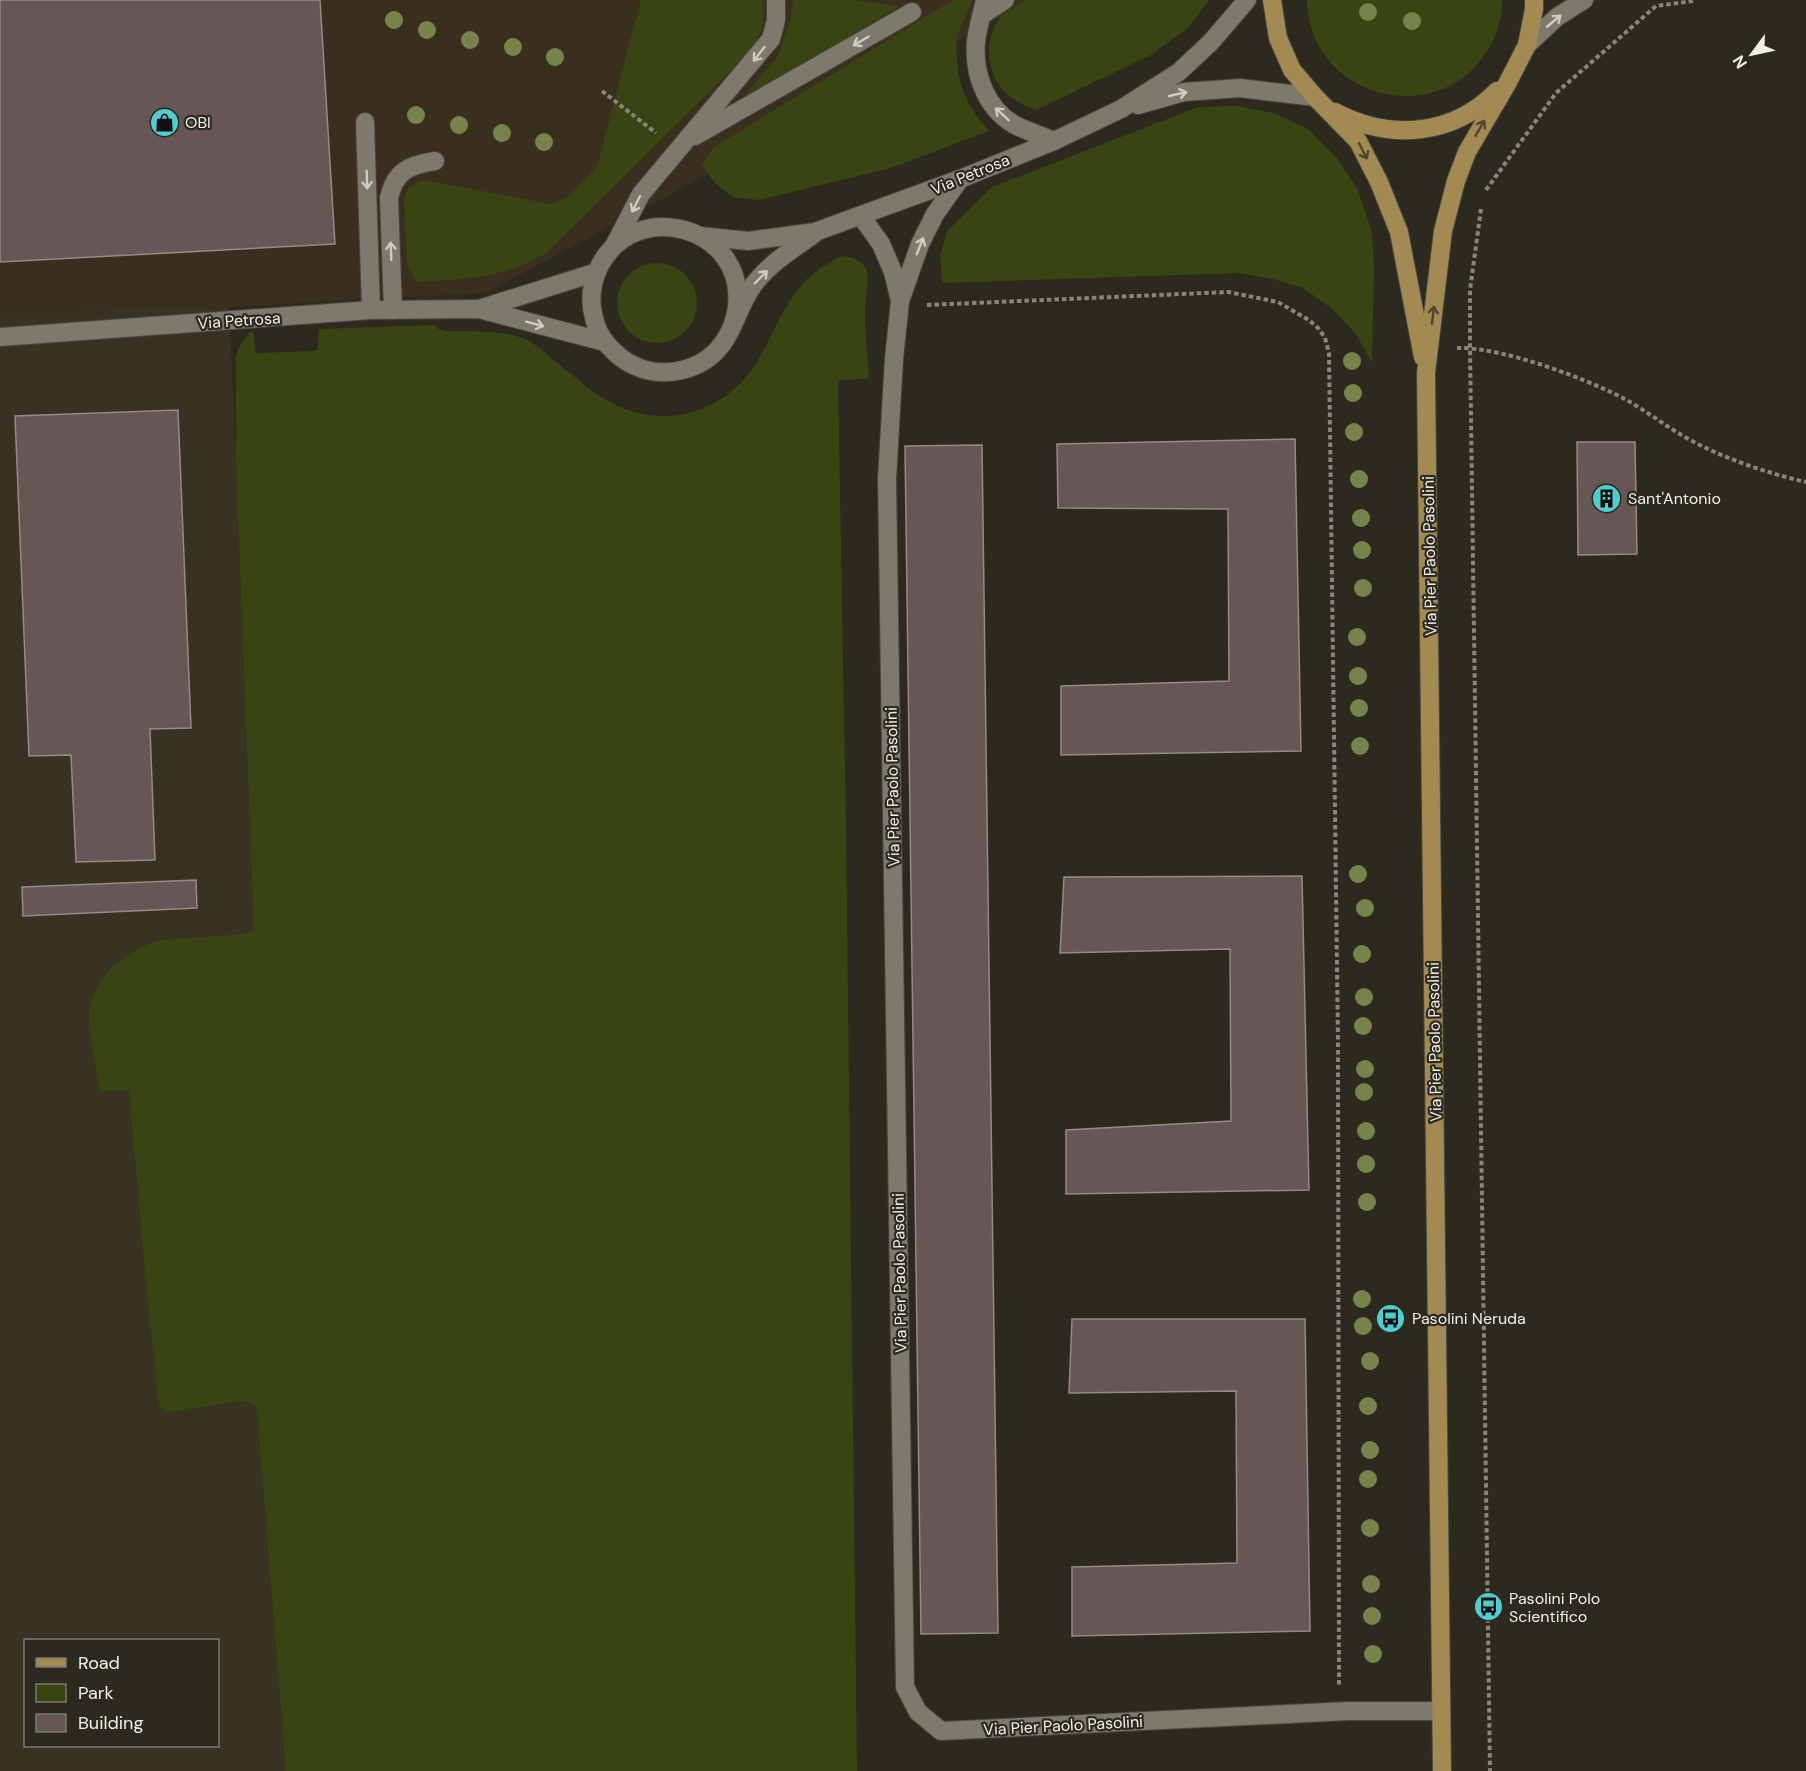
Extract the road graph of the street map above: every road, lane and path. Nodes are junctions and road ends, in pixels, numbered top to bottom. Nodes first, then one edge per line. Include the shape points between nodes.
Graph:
1 (776, 0) edge
2 (1005, 0) edge
3 (1247, 0) edge
4 (1272, 0) edge
5 (1534, 0) edge
6 (1584, 0) edge
7 (1693, 1) edge
8 (984, 8) edge
9 (912, 12) dead end
10 (1527, 45) junction
11 (1517, 65) junction
12 (602, 91) dead end
13 (1320, 102) junction
14 (1122, 109) junction
15 (365, 122) dead end
16 (1054, 141) junction
17 (680, 146) junction
18 (435, 161) dead end
19 (960, 178) junction
20 (1483, 194) dead end
21 (1482, 205) dead end
22 (861, 216) junction
23 (815, 232) junction
24 (700, 236) junction
25 (614, 246) junction
26 (597, 272) junction
27 (900, 304) junction
28 (393, 309) junction
29 (479, 309) junction
30 (371, 310) junction
31 (732, 327) junction
32 (0, 337) edge
33 (605, 342) junction
34 (1470, 348) junction
35 (1429, 350) junction
36 (1426, 373) junction
37 (1806, 482) edge
38 (1440, 1711) junction
39 (1339, 1712) junction
40 (1442, 1771) edge
41 (1490, 1771) edge

1 -> 17 street via 771,39
2 - 8 street
3 - 14 street, Via Petrosa via 1179,72
4 - 13 main road, Via Pier Paolo Pasolini via 1283,54
5 - 10 main road, Via Pier Paolo Pasolini
10 -> 6 street via 1557,17
7 - 20 path via 1656,6 1556,93
16 -> 8 street via 1011,122 985,96 976,68 976,41
9 -> 17 street
10 - 11 main road, Via Pier Paolo Pasolini
11 - 13 main road, Via Pier Paolo Pasolini via 1488,100 1462,117 1432,128 1401,131 1370,127
35 -> 11 main road, Via Pier Paolo Pasolini via 1443,231 1456,181 1467,152
12 - 17 path
14 -> 13 street, Via Petrosa via 1184,92 1240,88
13 -> 36 main road, Via Pier Paolo Pasolini via 1358,141 1399,232
14 - 16 street, Via Petrosa
15 -> 30 street
16 - 19 street, Via Petrosa
17 -> 25 street via 641,194
28 -> 18 street via 391,189 400,173 414,165
19 - 22 street, Via Petrosa
27 -> 19 street, Via Pier Paolo Pasolini via 920,244
21 - 34 path via 1470,290
22 - 23 street, Via Petrosa
22 - 27 street, Via Pier Paolo Pasolini via 881,244
23 - 24 street, Via Petrosa via 748,241
31 -> 23 street, Via Petrosa via 752,286 776,261
24 - 25 street, Via Petrosa via 677,227 651,227
24 - 31 street, Via Petrosa via 715,246 733,273 737,305
25 - 26 street, Via Petrosa
26 - 29 street, Via Petrosa
26 - 33 street, Via Petrosa via 592,304 597,329
27 - 39 path via 1228,292 1278,302 1309,320 1325,338 1329,353 1338,1043
27 - 39 street, Via Pier Paolo Pasolini via 887,479 905,1687 918,1713 941,1731
28 - 29 street, Via Petrosa
28 - 30 street, Via Petrosa
29 -> 33 street, Via Petrosa
30 - 32 street, Via Petrosa
31 - 33 street, Via Petrosa via 723,344 709,357 679,371 637,367
34 - 35 path
34 - 37 path via 1499,352 1571,376 1622,398 1695,442 1774,475
34 - 41 path
35 - 36 main road, Via Pier Paolo Pasolini
36 - 38 main road, Via Pier Paolo Pasolini
38 - 39 street, Via Pier Paolo Pasolini
38 - 40 main road, Via Pier Paolo Pasolini

